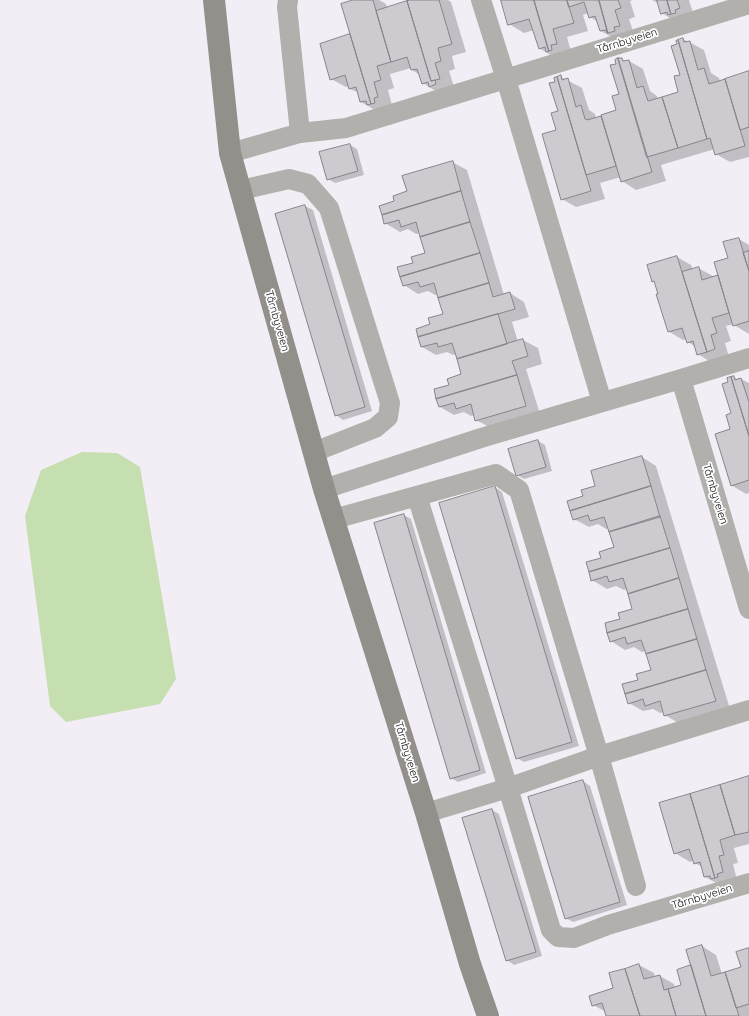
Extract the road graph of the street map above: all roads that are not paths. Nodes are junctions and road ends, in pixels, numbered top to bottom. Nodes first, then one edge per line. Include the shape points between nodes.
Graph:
1 (214, 0) edge
2 (288, 0) edge
3 (481, 0) edge
4 (749, 4) edge
5 (506, 79) junction
6 (300, 133) junction
7 (230, 153) junction
8 (241, 190) junction
9 (749, 358) edge
10 (681, 379) junction
11 (602, 402) junction
12 (314, 452) junction
13 (324, 488) junction
14 (417, 496) junction
15 (334, 519) junction
16 (749, 609) edge
17 (749, 710) edge
18 (599, 756) junction
19 (508, 788) junction
20 (426, 813) junction
21 (749, 883) edge
22 (636, 886) dead end
23 (488, 1016) edge

1 - 7 street, Tårnbyveien
2 - 6 lane
3 - 5 lane
4 - 5 lane, Tårnbyveien
5 - 6 lane, Tårnbyveien via 346,128
5 - 11 lane
6 - 7 lane, Tårnbyveien
7 - 8 street, Tårnbyveien
8 - 12 street, Tårnbyveien
8 - 12 lane via 289,179 308,184 329,208 390,403 388,417 376,428
9 - 10 lane
10 - 11 lane
10 - 16 lane, Tårnbyveien
11 - 13 lane
12 - 13 street, Tårnbyveien
13 - 15 street, Tårnbyveien
14 - 15 lane
14 - 18 lane via 496,474 519,490
14 - 19 lane, Tårnbyveien
15 - 20 street, Tårnbyveien
17 - 18 lane
18 - 19 lane
18 - 22 lane
19 - 20 lane
19 - 21 lane, Tårnbyveien via 550,930 558,937 574,938 608,925
20 - 23 street, Tårnbyveien via 470,964

